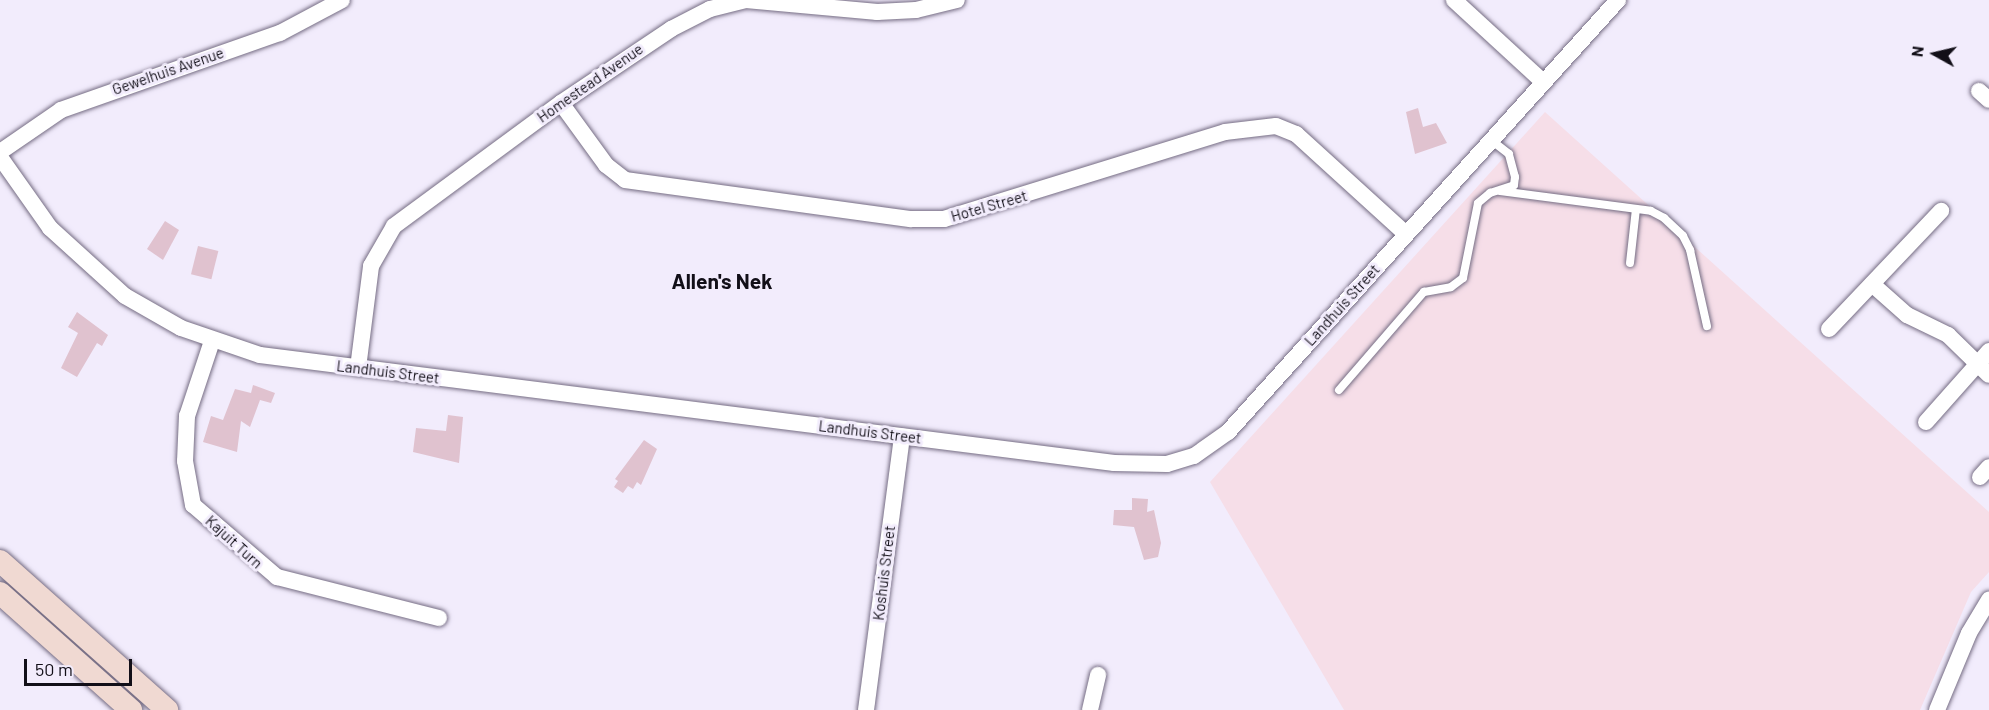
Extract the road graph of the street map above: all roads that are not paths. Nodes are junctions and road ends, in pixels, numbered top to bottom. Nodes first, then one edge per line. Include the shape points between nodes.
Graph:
1 (342, 0) edge
2 (957, 0) edge
3 (1454, 0) edge
4 (1618, 0) edge
5 (730, 1) edge
6 (1542, 81) junction
7 (561, 103) junction
8 (1490, 139) junction
9 (0, 152) edge
10 (0, 157) edge
11 (1497, 191) junction
12 (1636, 209) junction
13 (1941, 211) dead end
14 (1406, 234) junction
15 (1630, 262) dead end
16 (1872, 284) junction
17 (1707, 326) dead end
18 (1829, 329) dead end
19 (212, 341) junction
20 (1989, 351) edge
21 (357, 368) junction
22 (1983, 369) edge
23 (1339, 390) dead end
24 (1926, 422) dead end
25 (902, 436) junction
26 (0, 561) edge
27 (0, 593) edge
28 (1989, 600) edge
29 (439, 618) dead end
30 (1098, 675) dead end
31 (131, 710) edge
32 (167, 710) edge
33 (866, 710) edge
34 (1090, 710) edge
35 (1937, 710) edge

1 - 9 street, Gewelhuis Avenue via 280,33 61,110
2 - 5 street, Homestead Avenue via 916,10 877,12
3 - 6 street
4 - 6 street, Landhuis Street
5 - 7 street, Homestead Avenue via 671,29
6 - 8 street, Landhuis Street
7 - 14 street, Hotel Street via 606,165 625,180 919,219 944,219 1002,203 1225,132 1276,126 1296,134
7 - 21 street, Homestead Avenue via 394,226 371,267
8 - 11 lane via 1509,154 1515,177 1514,184
8 - 14 street, Landhuis Street
10 - 19 street, Landhuis Street via 50,228 109,283 152,313
11 - 12 lane
11 - 23 lane via 1478,203 1463,278 1451,286 1424,292
12 - 15 lane
12 - 17 lane via 1664,218 1683,236 1697,274
13 - 16 street
14 - 25 street, Landhuis Street via 1228,432 1186,459 1146,466
16 - 18 street
16 - 22 street via 1907,315 1948,335
19 - 21 street, Landhuis Street via 260,355
19 - 29 street, Kajuit Turn via 187,416 185,461 193,505 277,578
20 - 22 street
21 - 25 street, Landhuis Street
22 - 24 street
25 - 33 street, Koshuis Street
26 - 32 main road
27 - 31 main road
28 - 35 street via 1969,633
30 - 34 street

